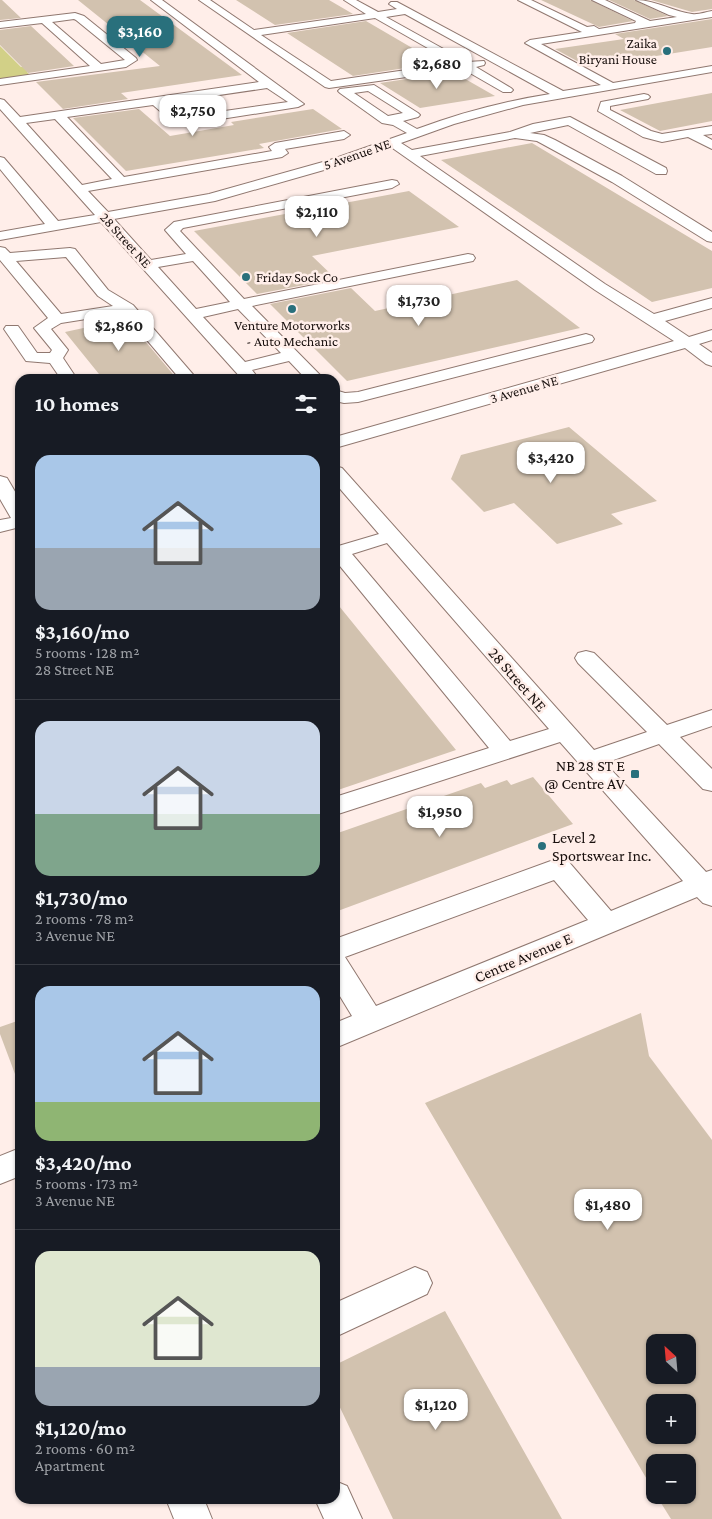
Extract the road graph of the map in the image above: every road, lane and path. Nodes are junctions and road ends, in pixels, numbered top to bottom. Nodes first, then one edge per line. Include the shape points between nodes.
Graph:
1 (156, 0) edge
2 (204, 0) edge
3 (349, 0) edge
4 (386, 0) edge
5 (523, 0) edge
6 (597, 0) edge
7 (641, 0) edge
8 (406, 11) junction
9 (712, 13) edge
10 (376, 15) junction
11 (43, 19) junction
12 (0, 25) edge
13 (252, 33) junction
14 (496, 60) junction
15 (465, 65) junction
16 (99, 68) junction
17 (711, 69) edge
18 (608, 71) dead end
19 (589, 74) junction
20 (0, 82) edge
21 (269, 84) junction
22 (611, 86) junction
23 (508, 90) dead end
24 (559, 94) junction
25 (653, 95) dead end
26 (156, 101) junction
27 (0, 102) edge
28 (58, 115) junction
29 (386, 120) junction
30 (18, 121) junction
31 (712, 130) edge
32 (416, 133) junction
33 (690, 133) junction
34 (344, 135) dead end
35 (513, 135) junction
36 (392, 142) junction
37 (712, 145) edge
38 (411, 154) junction
39 (0, 161) edge
40 (188, 169) junction
41 (661, 171) dead end
42 (121, 181) junction
43 (392, 184) dead end
44 (79, 189) junction
45 (225, 194) junction
46 (207, 198) junction
47 (44, 214) junction
48 (228, 215) junction
49 (27, 217) dead end
50 (106, 218) junction
51 (55, 227) junction
52 (0, 236) edge
53 (712, 238) edge
54 (3, 255) edge
55 (196, 256) junction
56 (468, 258) dead end
57 (148, 265) junction
58 (712, 303) edge
59 (241, 304) junction
60 (128, 308) junction
61 (193, 314) junction
62 (57, 318) junction
63 (651, 320) junction
64 (42, 328) junction
65 (6, 329) edge
66 (712, 335) edge
67 (586, 339) dead end
68 (687, 342) junction
69 (292, 355) junction
70 (55, 358) junction
71 (712, 361) edge
72 (246, 373) edge
73 (66, 374) edge
74 (185, 374) edge
75 (311, 374) edge
76 (438, 395) junction
77 (340, 397) edge
78 (340, 441) edge
79 (340, 478) edge
80 (0, 482) edge
81 (15, 510) edge
82 (15, 521) edge
83 (0, 526) edge
84 (391, 536) junction
85 (340, 551) edge
86 (340, 553) edge
87 (586, 658) dead end
88 (712, 718) edge
89 (564, 732) junction
90 (663, 734) junction
91 (505, 751) junction
92 (589, 760) junction
93 (712, 783) edge
94 (340, 804) edge
95 (709, 887) edge
96 (606, 923) junction
97 (340, 948) edge
98 (340, 973) edge
99 (371, 1022) junction
100 (340, 1034) edge
101 (15, 1164) edge
102 (0, 1170) edge
103 (415, 1283) dead end
104 (340, 1318) edge
105 (187, 1504) edge
106 (336, 1504) edge
107 (193, 1519) edge
108 (343, 1519) edge

1 - 21 street
2 - 13 street
3 - 10 street
4 - 8 street
5 - 6 street via 586,30 646,22
7 - 9 street via 672,13
8 - 10 street
8 - 14 street
9 - 19 street via 530,43
10 - 13 street
10 - 15 street
11 - 12 lane
11 - 16 street
11 - 16 lane via 80,18 132,60
13 - 15 street via 329,85
14 - 15 street
14 - 24 street
15 - 23 street
16 - 20 lane
17 - 22 street, 5 Avenue NE
18 - 19 street
19 - 22 street
21 - 26 street
21 - 26 street via 298,104 184,121 178,120
22 - 24 street, 5 Avenue NE
24 - 32 street, 5 Avenue NE via 483,111
25 - 33 street via 605,104 604,111 647,134 662,138
26 - 28 street
27 - 30 street, 28 Street NE
28 - 30 street
28 - 42 street
29 - 29 street via 379,115 344,91 370,87 414,115
29 - 32 street via 397,122
30 - 44 street, 28 Street NE
31 - 33 street
32 - 36 street, 5 Avenue NE
33 - 37 street
34 - 40 street via 275,147 282,153
35 - 38 street
35 - 41 street via 570,121
35 - 53 street via 540,138 551,143 617,179
36 - 38 street
36 - 45 street, 5 Avenue NE via 334,163
38 - 63 street
39 - 47 street
40 - 42 street
40 - 45 street
42 - 44 street
43 - 48 street
44 - 50 street, 28 Street NE
45 - 46 street, 5 Avenue NE
46 - 48 street
46 - 50 street, 5 Avenue NE
47 - 49 street
47 - 51 street
48 - 55 street via 190,222 172,230
50 - 51 street, 5 Avenue NE
50 - 57 street, 28 Street NE
51 - 52 street, 5 Avenue NE
54 - 60 street via 70,252 103,293
54 - 62 street via 14,277
55 - 57 street
55 - 59 street
56 - 59 street
57 - 61 street, 28 Street NE
58 - 63 street
59 - 61 street
59 - 69 street
60 - 62 street
60 - 74 street
61 - 72 street, 28 Street NE
62 - 64 street
63 - 68 street
64 - 65 street
64 - 70 street via 60,350
65 - 70 street via 32,358
66 - 68 street, 3 Avenue NE
67 - 76 street
68 - 71 street
68 - 76 street, 3 Avenue NE
69 - 72 street
69 - 75 street
70 - 73 street
76 - 77 street
76 - 78 street, 3 Avenue NE
79 - 84 street, 28 Street NE
80 - 81 street
82 - 83 street
84 - 85 street
84 - 89 street, 28 Street NE
86 - 91 street
87 - 90 street
88 - 90 street
89 - 91 street
89 - 92 street, 28 Street NE
90 - 92 street
90 - 93 street
91 - 94 street
92 - 95 street, 28 Street NE
95 - 96 street, Centre Avenue E
96 - 97 street via 559,868
96 - 99 street, Centre Avenue E
98 - 99 street
99 - 100 street, Centre Avenue E
101 - 102 street
103 - 104 street
105 - 107 street
106 - 108 street

